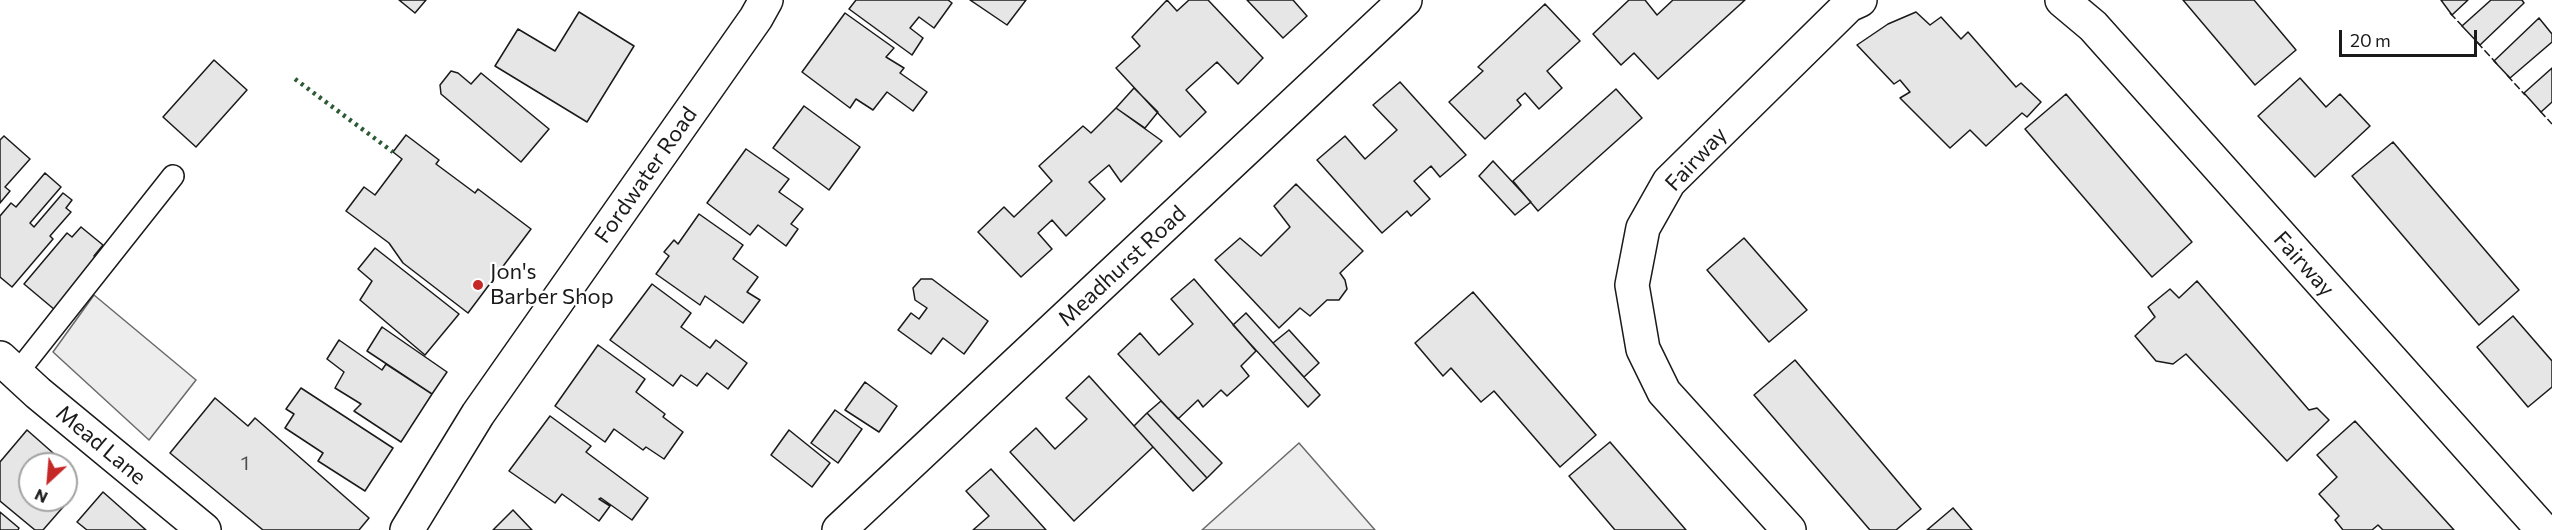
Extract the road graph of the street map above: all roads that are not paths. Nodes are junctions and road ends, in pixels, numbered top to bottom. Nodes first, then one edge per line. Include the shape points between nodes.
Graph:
1 (766, 0) edge
2 (1404, 0) edge
3 (1860, 0) edge
4 (2062, 0) edge
5 (173, 176) dead end
6 (8, 365) edge
7 (204, 530) edge
8 (407, 530) edge
9 (839, 530) edge
10 (1790, 530) edge
11 (2543, 530) edge

1 - 8 street, Fordwater Road via 478,414
2 - 9 street, Meadhurst Road
3 - 10 street, Fairway via 1849,6 1669,182 1643,228 1632,285 1643,349 1664,392
4 - 11 street, Fairway via 2093,26
5 - 6 lane
6 - 7 street, Mead Lane

